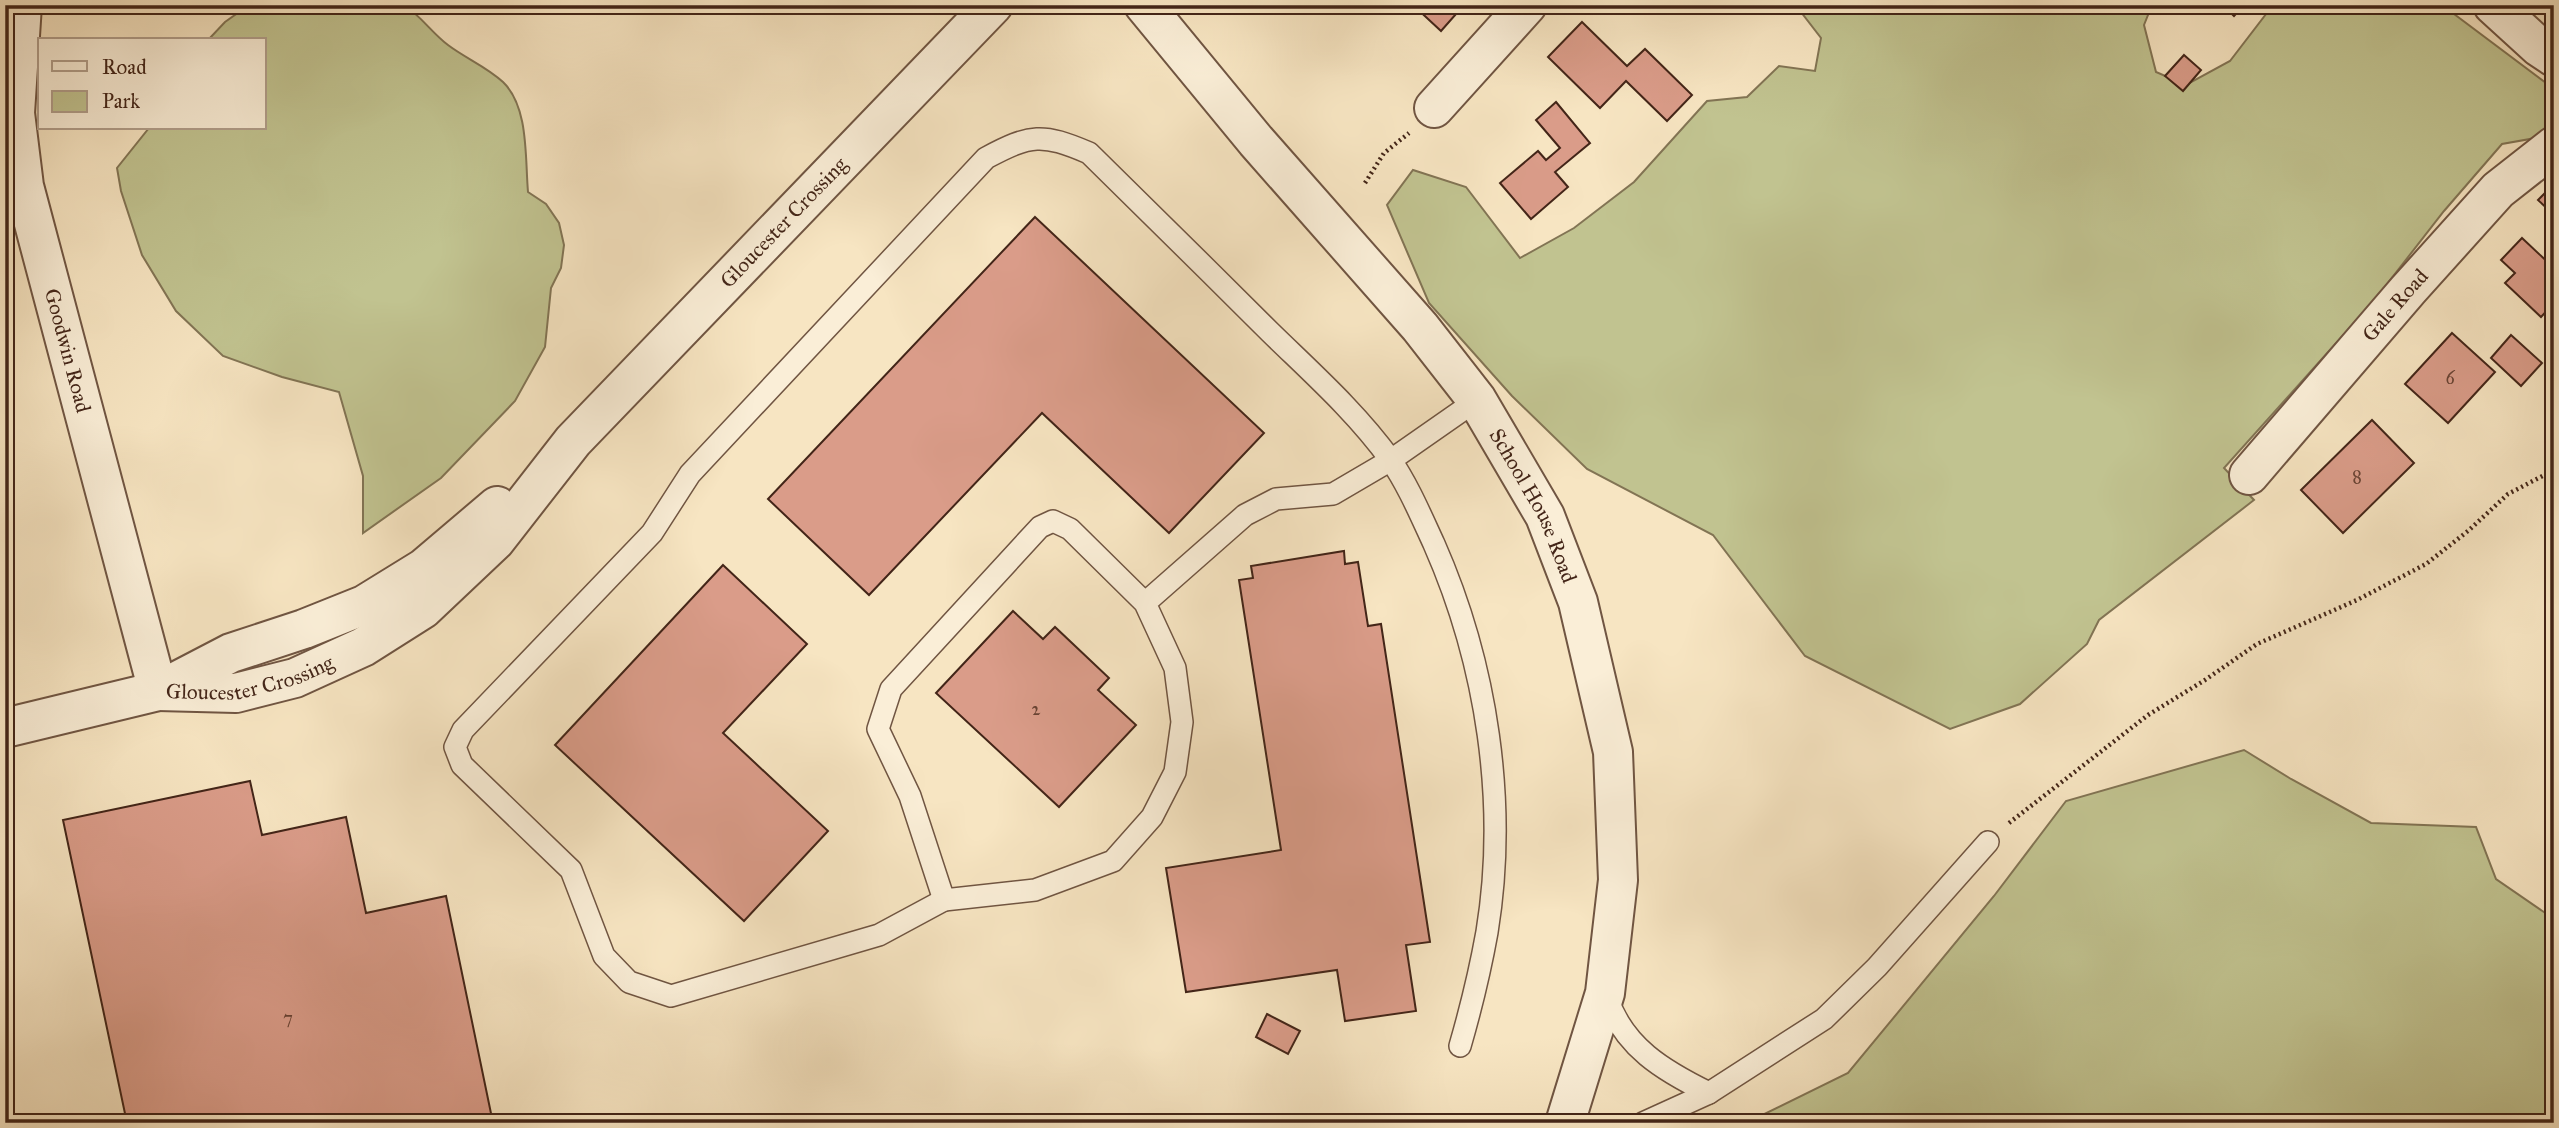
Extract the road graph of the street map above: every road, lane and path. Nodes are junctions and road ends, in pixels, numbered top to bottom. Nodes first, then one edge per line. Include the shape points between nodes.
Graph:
1 (22, 5) edge
2 (993, 5) edge
3 (1144, 5) edge
4 (1527, 5) edge
5 (2493, 5) edge
6 (2554, 57) edge
7 (1434, 108) joint
8 (2554, 146) edge
9 (1365, 183) dead end
10 (1477, 400) junction
11 (1391, 460) junction
12 (2554, 470) edge
13 (2249, 475) dead end
14 (1145, 603) junction
15 (158, 691) junction
16 (5, 728) edge
17 (1988, 842) joint
18 (944, 900) junction
19 (1605, 993) junction
20 (1460, 1046) dead end
21 (1709, 1093) junction
22 (1565, 1123) edge
23 (1643, 1123) edge

1 - 15 street, Goodwin Road via 15,113 24,186
2 - 15 street, Gloucester Crossing via 573,442 495,541 423,609 363,648 295,678 236,693
3 - 10 street, School House Road
4 - 7 street
5 - 6 street
7 - 9 path via 1384,153
8 - 13 street, Gale Road via 2498,190
10 - 11 lane
10 - 19 street, School House Road via 1545,516 1578,602 1613,752 1619,880
11 - 14 lane via 1333,494 1276,499 1245,515
11 - 18 lane via 1348,408 1089,153 1056,139 1019,141 986,158 690,474 652,533 463,730 455,747 462,765 570,870 604,956 629,982 671,996 878,935
11 - 20 lane via 1447,572 1482,692 1491,754 1493,872 1487,930
12 - 17 path via 2508,494 2426,564 2257,644 2148,715 2025,808
14 - 18 lane via 1175,668 1182,722 1175,772 1152,817 1113,861 1035,890
14 - 18 lane via 1070,529 1053,521 1040,527 891,689 878,729 910,796
15 - 16 street, Gloucester Crossing
17 - 21 lane via 1877,967 1824,1019
19 - 21 lane via 1613,1017 1628,1038 1670,1073
19 - 22 street, School House Road
21 - 23 lane

